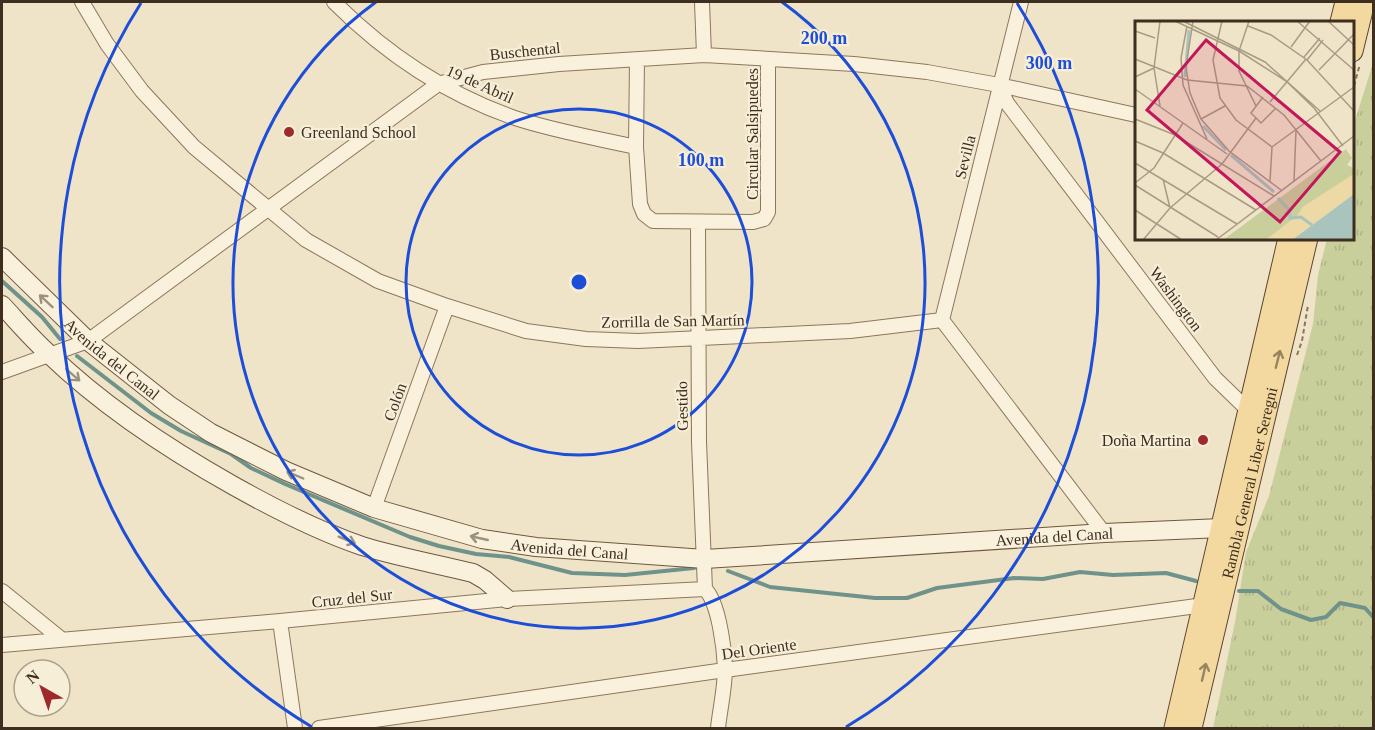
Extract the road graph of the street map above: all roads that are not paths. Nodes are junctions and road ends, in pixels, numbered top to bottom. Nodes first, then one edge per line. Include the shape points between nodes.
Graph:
1 (82, 2) edge
2 (334, 2) edge
3 (702, 2) edge
4 (1021, 2) edge
5 (1346, 2) edge
6 (1364, 2) edge
7 (1341, 21) edge
8 (1354, 47) edge
9 (704, 55) junction
10 (768, 58) junction
11 (637, 60) junction
12 (438, 84) junction
13 (999, 85) junction
14 (1135, 115) edge
15 (636, 147) junction
16 (267, 210) junction
17 (698, 223) junction
18 (1289, 240) edge
19 (1307, 240) edge
20 (2, 257) edge
21 (2, 305) edge
22 (447, 306) junction
23 (942, 320) junction
24 (698, 339) junction
25 (88, 341) junction
26 (49, 354) junction
27 (2, 372) edge
28 (1250, 411) junction
29 (374, 508) junction
30 (1222, 528) junction
31 (1104, 534) junction
32 (705, 559) junction
33 (705, 589) junction
34 (2, 591) edge
35 (507, 599) junction
36 (1204, 605) junction
37 (280, 621) junction
38 (60, 638) junction
39 (2, 645) edge
40 (725, 670) junction
41 (295, 729) edge
42 (319, 729) edge
43 (718, 729) edge
44 (1174, 729) edge
45 (1191, 729) edge

1 - 16 street, Zorrilla de San Martín via 142,91 194,147
2 - 12 street, 19 de Abril via 394,54
3 - 9 street
4 - 13 street, Sevilla
5 - 7 main road
6 - 8 main road
9 - 10 street, Buschental
9 - 11 street, Buschental
10 - 13 street, Buschental via 927,72
10 - 17 street, Circular Salsipuedes via 768,212 764,219 753,222
11 - 12 street, Buschental via 559,63 483,72
11 - 15 street, Circular Salsipuedes
12 - 15 street, 19 de Abril via 514,117
12 - 16 street, Buschental
13 - 14 street, Buschental
13 - 23 street, Sevilla
13 - 28 street, Washington via 1007,103 1215,378
15 - 17 street, Circular Salsipuedes via 644,214 653,221
16 - 22 street, Zorrilla de San Martín via 306,240 378,281
16 - 25 street, Buschental
17 - 24 street, Gestido
18 - 28 main road, Rambla General Liber Seregni
45 -> 19 main road, Rambla General Liber Seregni
25 -> 20 street, Avenida del Canal
21 - 26 street
22 - 24 street, Zorrilla de San Martín via 526,331 638,341
22 - 29 street, Colón
23 - 24 street, Zorrilla de San Martín via 850,332
23 - 31 street
24 - 32 street, Gestido
25 - 26 street, Buschental
29 -> 25 street, Avenida del Canal via 286,471 211,433
26 - 27 street, Buschental
26 -> 35 street via 136,426 265,503 363,546 473,573
28 - 30 main road, Rambla General Liber Seregni
32 -> 29 street, Avenida del Canal via 613,554 483,539
30 - 31 street, Avenida del Canal
30 - 36 main road, Rambla General Liber Seregni
31 - 32 street, Avenida del Canal
32 - 33 street, Gestido
33 - 35 street, Cruz del Sur
33 - 40 street via 716,608
34 - 38 street
35 - 37 street, Cruz del Sur
36 - 40 street, Del Oriente
36 - 44 main road, Rambla General Liber Seregni
37 - 38 street, Cruz del Sur
37 - 41 street
38 - 39 street, Cruz del Sur
40 - 42 street, Del Oriente
40 - 43 street

